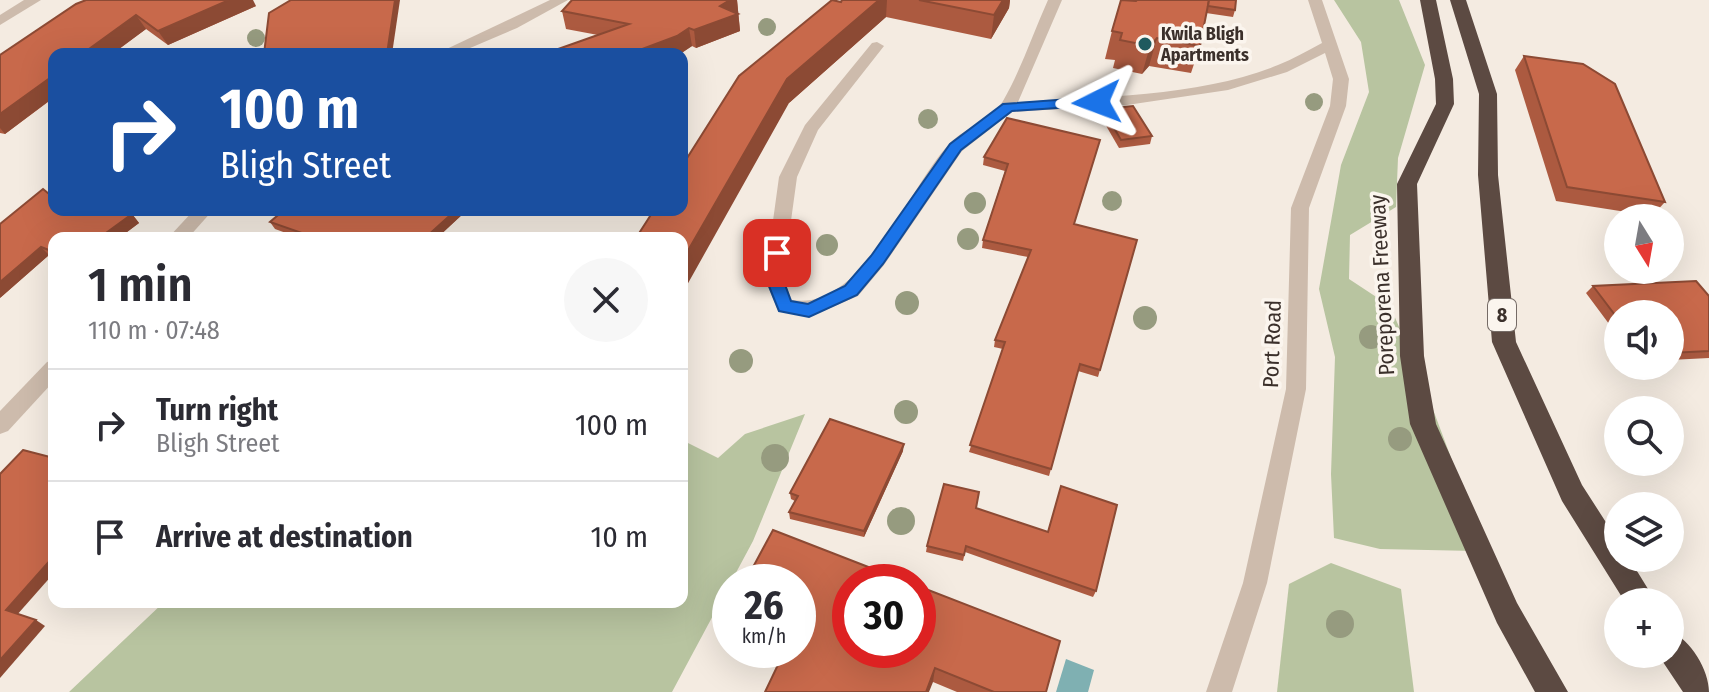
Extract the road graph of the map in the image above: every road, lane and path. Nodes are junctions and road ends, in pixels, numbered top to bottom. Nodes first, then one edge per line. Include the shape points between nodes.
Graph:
1 (34, 0) edge
2 (561, 0) edge
3 (1055, 0) edge
4 (1315, 0) edge
5 (1428, 0) edge
6 (1458, 0) edge
7 (0, 21) edge
8 (1330, 45) junction
9 (877, 46) dead end
10 (457, 48) edge
11 (1008, 107) junction
12 (198, 216) edge
13 (183, 232) edge
14 (48, 374) edge
15 (0, 425) edge
16 (1632, 588) edge
17 (1684, 667) edge
18 (1219, 692) edge
19 (1552, 692) edge
20 (1701, 692) edge

1 - 7 street
2 - 10 street
3 - 11 street
4 - 8 street, Port Road
5 - 19 highway, Poreporena Freeway via 1445,104 1407,184 1412,356 1423,424 1507,613
6 - 16 highway, 8 via 1488,94 1488,175 1504,342 1572,493
8 - 11 street via 1282,69 1228,85 1127,100
8 - 18 street, Port Road via 1341,79 1338,106 1300,208 1296,389 1255,583
9 - 11 street via 811,129 788,177 774,279 785,306 809,310 851,291 956,147
12 - 13 street
14 - 15 street
17 - 20 highway

